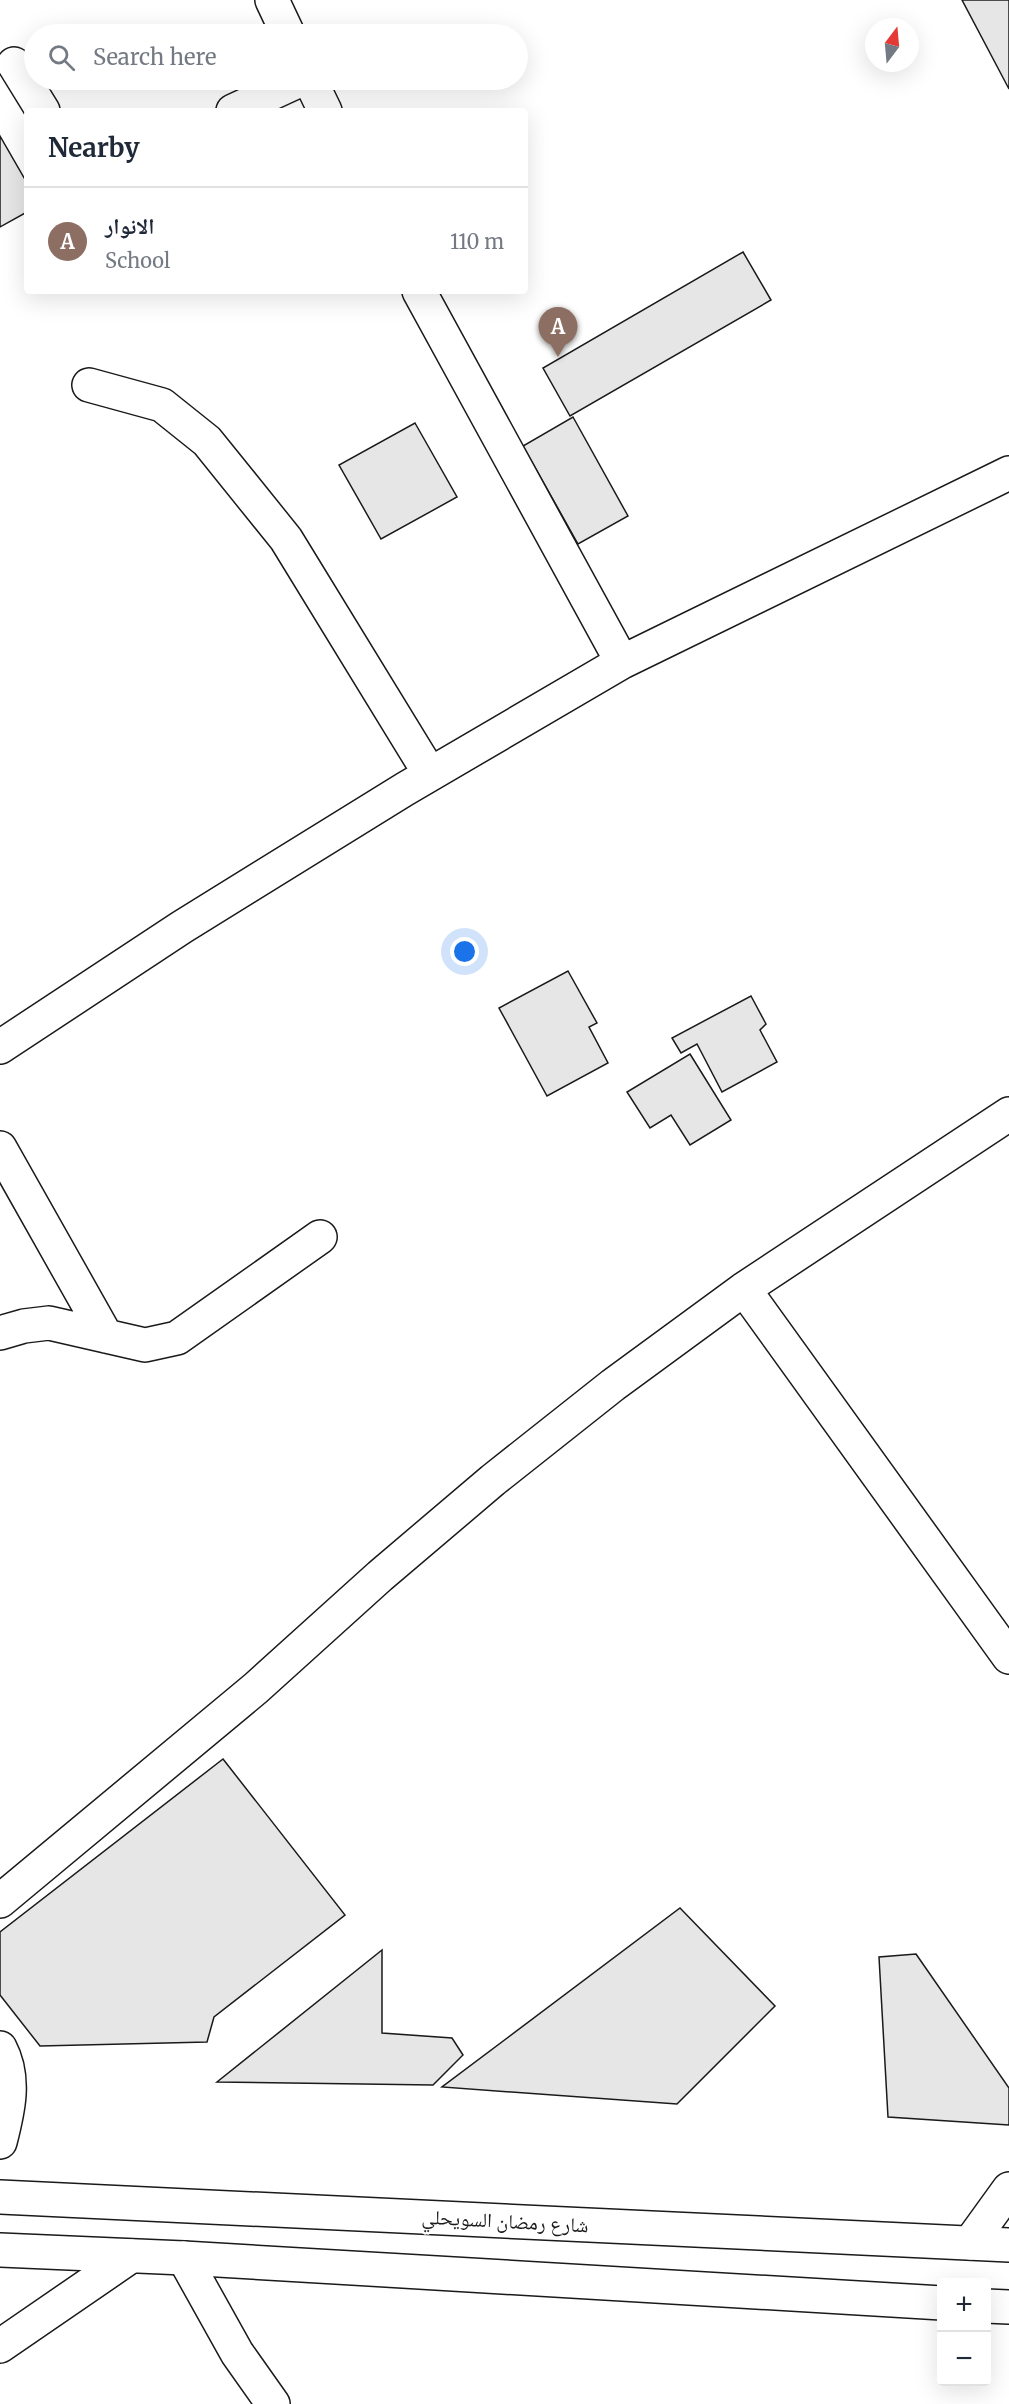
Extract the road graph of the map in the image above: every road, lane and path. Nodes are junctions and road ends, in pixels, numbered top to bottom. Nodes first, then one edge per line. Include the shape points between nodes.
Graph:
1 (272, 0) edge
2 (283, 24) edge
3 (14, 64) dead end
4 (24, 80) edge
5 (30, 90) edge
6 (278, 90) edge
7 (315, 90) edge
8 (41, 108) edge
9 (239, 108) edge
10 (324, 108) edge
11 (421, 294) edge
12 (89, 385) dead end
13 (1009, 473) edge
14 (622, 662) junction
15 (430, 774) junction
16 (0, 1047) edge
17 (1009, 1114) edge
18 (0, 1148) edge
19 (320, 1237) dead end
20 (744, 1288) junction
21 (0, 1333) edge
22 (106, 1336) junction
23 (1009, 1657) edge
24 (0, 1901) edge
25 (0, 2048) edge
26 (0, 2142) edge
27 (1009, 2189) edge
28 (0, 2197) edge
29 (970, 2243) junction
30 (1009, 2245) edge
31 (0, 2250) edge
32 (131, 2256) junction
33 (184, 2258) junction
34 (937, 2303) edge
35 (991, 2306) edge
36 (1009, 2307) edge
37 (0, 2346) edge
38 (273, 2404) edge

1 - 2 street
3 - 4 street
5 - 8 street
6 - 9 street
7 - 10 street
11 - 14 street
12 - 15 street via 162,405 207,441 286,539
13 - 14 street
14 - 15 street
15 - 16 street via 182,927
17 - 20 street
18 - 22 street
19 - 22 street via 177,1338 145,1345
20 - 23 street
20 - 24 street via 493,1480 256,1688
21 - 22 street via 50,1323
25 - 26 street via 10,2083 9,2107
27 - 29 street
28 - 29 street, شارع رمضان السويحلي
29 - 30 street, شارع رمضان السويحلي
31 - 32 street
32 - 33 street
32 - 37 street
33 - 34 street
33 - 38 street via 237,2353
35 - 36 street

